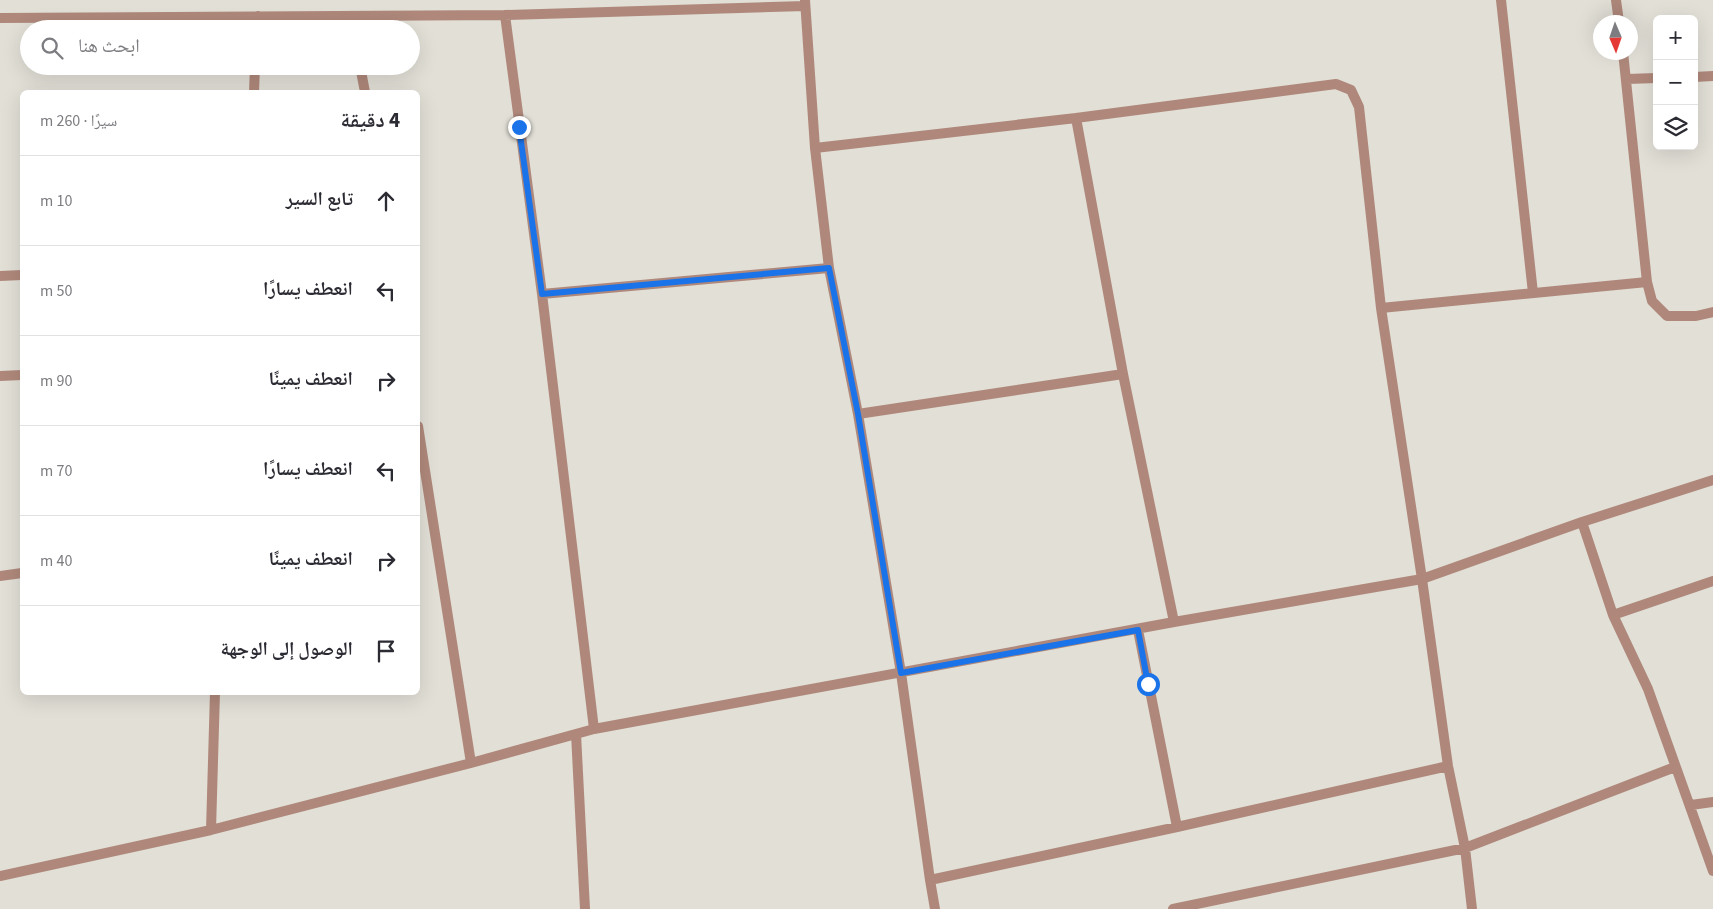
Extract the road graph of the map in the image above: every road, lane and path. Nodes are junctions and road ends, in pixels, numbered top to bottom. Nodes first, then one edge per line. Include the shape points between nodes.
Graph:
1 (1501, 0) edge
2 (1616, 0) edge
3 (805, 3) edge
4 (505, 15) junction
5 (1618, 15) edge
6 (258, 16) junction
7 (352, 16) junction
8 (0, 18) edge
9 (258, 20) edge
10 (353, 20) edge
11 (1624, 60) edge
12 (255, 75) edge
13 (362, 75) edge
14 (1713, 76) edge
15 (1698, 77) edge
16 (1653, 78) edge
17 (1626, 79) junction
18 (254, 90) edge
19 (365, 90) edge
20 (1076, 118) junction
21 (815, 148) junction
22 (829, 268) junction
23 (20, 275) edge
24 (0, 276) edge
25 (1647, 282) junction
26 (1533, 293) junction
27 (542, 294) junction
28 (1381, 308) junction
29 (1713, 312) edge
30 (1123, 374) junction
31 (20, 375) edge
32 (0, 376) edge
33 (858, 414) junction
34 (420, 439) edge
35 (1713, 480) edge
36 (1582, 522) junction
37 (20, 573) edge
38 (0, 576) edge
39 (1422, 579) junction
40 (1713, 581) edge
41 (1613, 615) junction
42 (1174, 622) junction
43 (1138, 630) junction
44 (901, 673) junction
45 (215, 695) edge
46 (594, 729) junction
47 (576, 734) junction
48 (471, 764) junction
49 (1448, 766) junction
50 (1675, 767) junction
51 (1713, 802) edge
52 (1690, 806) junction
53 (1177, 827) junction
54 (211, 830) junction
55 (1466, 848) junction
56 (1713, 871) edge
57 (0, 876) edge
58 (930, 880) junction
59 (585, 909) edge
60 (935, 909) edge
61 (1173, 909) edge
62 (1472, 909) edge

1 - 26 street
2 - 5 street
3 - 4 street
3 - 21 street
4 - 7 street
4 - 27 street
6 - 7 street
6 - 8 street
6 - 9 street
7 - 10 street
11 - 17 street
12 - 18 street
13 - 19 street
14 - 15 street
16 - 17 street
17 - 25 street
20 - 21 street
20 - 28 street via 1336,84 1351,90 1358,107
20 - 30 street
21 - 22 street
22 - 27 street
22 - 33 street
23 - 24 street
25 - 26 street
25 - 29 street via 1652,301 1667,316 1696,316
26 - 28 street
27 - 46 street
28 - 39 street
30 - 33 street
30 - 42 street
31 - 32 street
33 - 44 street
34 - 48 street
35 - 36 street
36 - 39 street
36 - 41 street
37 - 38 street
39 - 42 street
39 - 49 street
40 - 41 street
41 - 50 street via 1648,689
42 - 43 street
43 - 44 street
43 - 53 street
44 - 46 street
44 - 58 street
45 - 54 street
46 - 47 street
47 - 48 street
47 - 59 street
48 - 54 street
49 - 53 street
49 - 55 street
50 - 52 street
50 - 55 street
51 - 52 street
52 - 56 street
53 - 58 street
54 - 57 street
55 - 61 street
55 - 62 street
58 - 60 street

